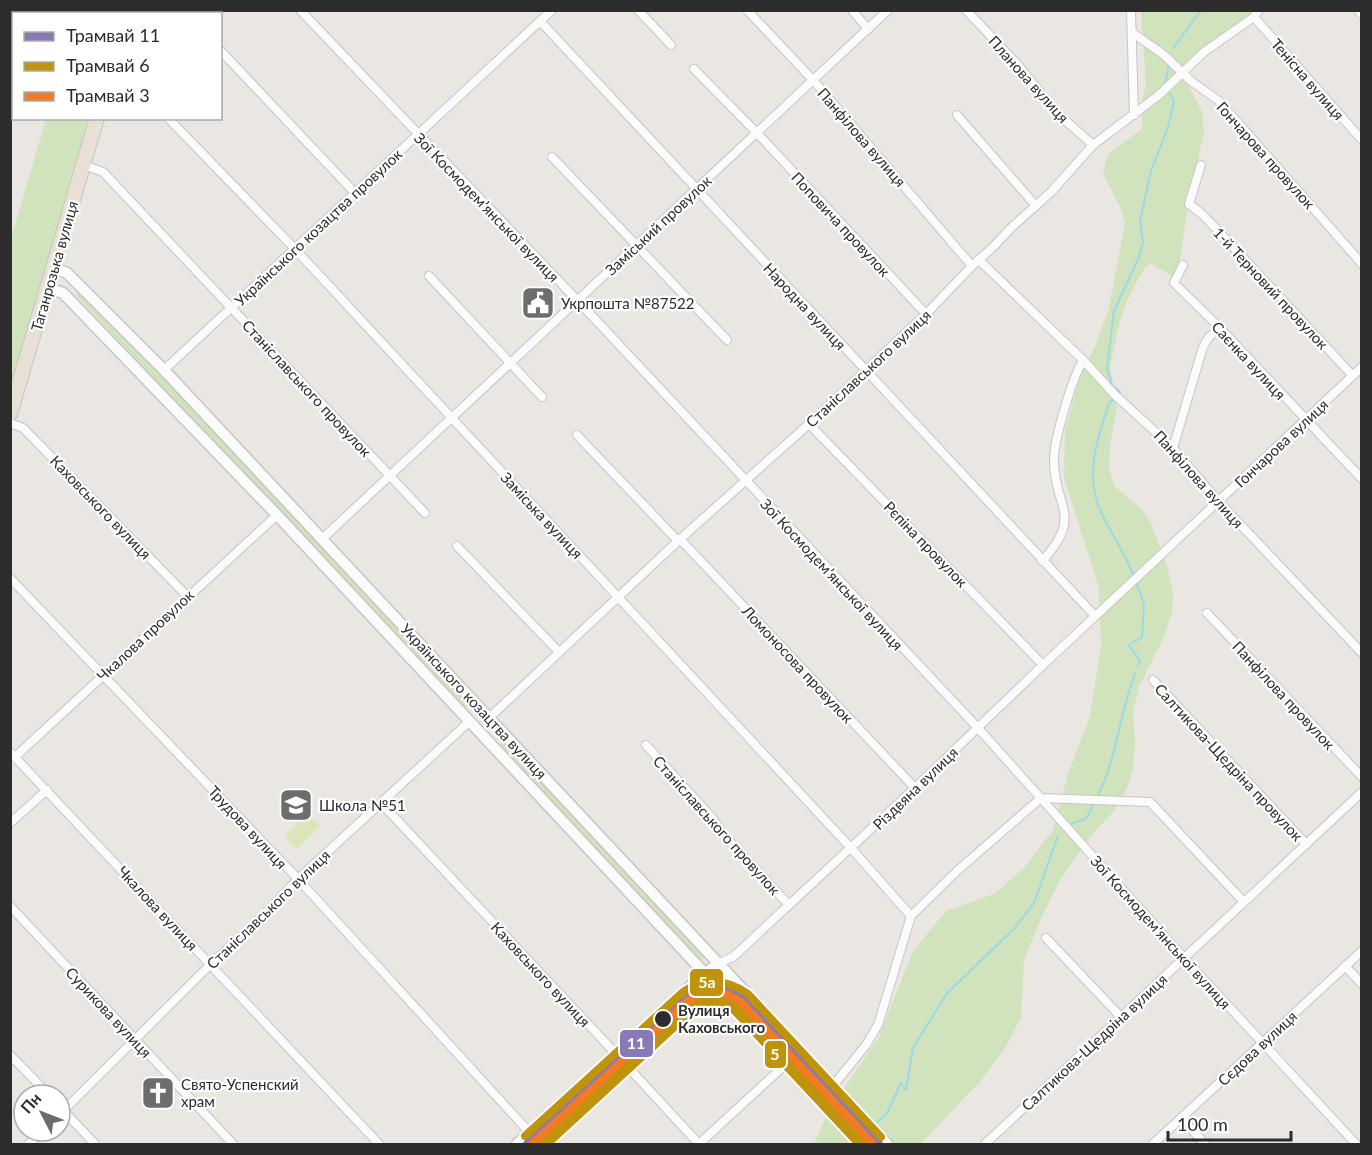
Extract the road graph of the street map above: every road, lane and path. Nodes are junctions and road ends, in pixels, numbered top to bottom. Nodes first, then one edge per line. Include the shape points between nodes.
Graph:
1 (300, 10) edge
2 (552, 10) edge
3 (638, 10) edge
4 (747, 10) edge
5 (852, 10) edge
6 (888, 10) edge
7 (966, 10) edge
8 (1131, 10) edge
9 (1358, 10) edge
10 (1257, 14) edge
11 (1362, 15) edge
12 (540, 21) junction
13 (868, 29) junction
14 (1133, 33) junction
15 (671, 45) dead end
16 (222, 52) edge
17 (694, 69) dead end
18 (1184, 73) junction
19 (813, 80) junction
20 (957, 115) dead end
21 (1134, 115) junction
22 (96, 120) edge
23 (170, 120) edge
24 (757, 133) junction
25 (418, 135) junction
26 (1362, 140) edge
27 (1094, 145) junction
28 (552, 157) dead end
29 (84, 165) junction
30 (1201, 165) dead end
31 (696, 190) junction
32 (356, 193) junction
33 (1036, 206) junction
34 (637, 245) junction
35 (295, 249) junction
36 (976, 263) junction
37 (1362, 264) edge
38 (1183, 265) dead end
39 (53, 268) junction
40 (429, 276) dead end
41 (48, 288) junction
42 (577, 300) junction
43 (231, 308) junction
44 (926, 314) junction
45 (1220, 328) junction
46 (727, 340) dead end
47 (1083, 360) junction
48 (510, 363) junction
49 (1362, 367) edge
50 (164, 370) junction
51 (865, 371) junction
52 (1352, 375) junction
53 (542, 397) dead end
54 (10, 414) edge
55 (452, 417) junction
56 (1306, 420) junction
57 (10, 423) edge
58 (809, 424) junction
59 (577, 435) dead end
60 (1173, 448) junction
61 (389, 476) junction
62 (1362, 479) edge
63 (745, 481) junction
64 (1218, 501) junction
65 (425, 513) dead end
66 (277, 515) junction
67 (322, 539) junction
68 (679, 540) junction
69 (457, 546) dead end
70 (1042, 561) junction
71 (10, 578) edge
72 (187, 596) junction
73 (618, 597) junction
74 (1207, 613) dead end
75 (1095, 616) junction
76 (559, 652) junction
77 (1362, 653) edge
78 (1043, 665) junction
79 (104, 674) junction
80 (1153, 680) dead end
81 (486, 714) junction
82 (473, 725) junction
83 (978, 728) junction
84 (646, 745) dead end
85 (13, 754) edge
86 (1362, 777) edge
87 (915, 788) junction
88 (46, 790) junction
89 (1362, 792) edge
90 (1041, 798) junction
91 (382, 804) junction
92 (10, 824) edge
93 (1306, 844) junction
94 (851, 848) junction
95 (298, 879) junction
96 (1244, 902) junction
97 (789, 905) junction
98 (10, 906) edge
99 (911, 916) junction
100 (1046, 938) dead end
101 (1362, 951) edge
102 (1184, 958) junction
103 (211, 964) junction
104 (1345, 966) junction
105 (723, 967) junction
106 (705, 973) junction
107 (716, 984) junction
108 (1362, 984) edge
109 (1121, 1017) junction
110 (135, 1040) junction
111 (1262, 1043) junction
112 (616, 1054) junction
113 (10, 1055) edge
114 (788, 1062) junction
115 (627, 1066) junction
116 (37, 1083) edge
117 (833, 1086) junction
118 (72, 1100) edge
119 (1181, 1118) junction
120 (72, 1121) edge
121 (530, 1133) junction
122 (95, 1144) edge
123 (233, 1144) edge
124 (379, 1144) edge
125 (518, 1144) edge
126 (542, 1144) edge
127 (699, 1144) edge
128 (864, 1144) edge
129 (887, 1144) edge
130 (985, 1144) edge
131 (1153, 1144) edge
132 (1205, 1144) edge
133 (1356, 1144) edge

1 - 25 street, Зої Космодем’янської вулиця
2 - 12 street, Українського козацтва провулок
3 - 15 street
4 - 19 street, Панфілова вулиця
5 - 13 street
6 - 13 street, Заміський провулок
7 - 27 street, Планова вулиця via 1056,112
8 - 14 street
9 - 11 street
10 - 18 street, Станіславського вулиця via 1204,52
10 - 26 street, Тенісна вулиця
12 - 25 street, Українського козацтва провулок
12 - 31 street, Народна вулиця
13 - 19 street, Заміський провулок
14 - 18 street, Гончарова провулок
14 - 21 street
16 - 32 street
17 - 24 street, Поповича провулок
18 - 21 street, Станіславського вулиця
18 - 37 street, Гончарова провулок via 1227,109
19 - 24 street, Заміський провулок
19 - 36 street, Панфілова вулиця
20 - 33 street
21 - 27 street, Станіславського вулиця
22 - 29 highway, Таганрозька вулиця
23 - 35 street, Заміська вулиця
24 - 31 street, Заміський провулок
24 - 44 street, Поповича провулок
25 - 32 street, Українського козацтва провулок
25 - 42 street, Зої Космодем’янської вулиця
27 - 33 street, Станіславського вулиця
28 - 34 street
29 - 39 highway, Таганрозька вулиця
29 - 43 street, Станіславського провулок via 103,172
30 - 52 street, 1-й Терновий провулок via 1188,204 1203,215
31 - 34 street, Заміський провулок
31 - 51 street, Народна вулиця
32 - 35 street, Українського козацтва провулок
33 - 36 street, Станіславського вулиця
34 - 42 street, Заміський провулок
34 - 46 street
35 - 43 street, Українського козацтва провулок
35 - 55 street, Заміська вулиця
36 - 44 street, Станіславського вулиця
36 - 47 street, Панфілова вулиця
38 - 45 street, Саєнка вулиця via 1174,283
39 - 41 highway, Таганрозька вулиця
39 - 50 street, Українського козацтва вулиця via 67,273
40 - 48 street
41 - 54 highway, Таганрозька вулиця
41 - 66 street, Українського козацтва вулиця via 63,293
42 - 48 street, Заміський провулок
42 - 63 street, Зої Космодем’янської вулиця
43 - 50 street, Українського козацтва провулок
43 - 61 street, Станіславського провулок
44 - 51 street, Станіславського вулиця
45 - 56 street, Саєнка вулиця
45 - 60 street via 1203,347
47 - 60 street, Панфілова вулиця
47 - 70 street via 1054,458 1066,520 1057,545
48 - 53 street
48 - 55 street, Заміський провулок
49 - 52 street, Гончарова вулиця
50 - 67 street, Українського козацтва вулиця
51 - 58 street, Станіславського вулиця
51 - 70 street, Народна вулиця
52 - 56 street, Гончарова вулиця
55 - 61 street, Заміський провулок
55 - 73 street, Заміська вулиця
56 - 62 street, Саєнка вулиця
56 - 64 street, Гончарова вулиця
57 - 72 street, Каховського вулиця via 23,428
58 - 63 street, Станіславського вулиця
58 - 78 street, Рєпіна провулок
59 - 68 street, Ломоносова провулок
60 - 64 street, Панфілова вулиця
61 - 65 street, Станіславського провулок
61 - 67 street, Заміський провулок
63 - 68 street, Станіславського вулиця
63 - 83 street, Зої Космодем’янської вулиця
64 - 75 street, Гончарова вулиця
64 - 77 street, Панфілова вулиця
66 - 72 street, Чкалова провулок
66 - 82 street, Українського козацтва вулиця
67 - 81 street, Українського козацтва вулиця
68 - 73 street, Станіславського вулиця
68 - 87 street, Ломоносова провулок
69 - 76 street
70 - 75 street, Народна вулиця
71 - 79 street, Трудова вулиця
72 - 79 street, Чкалова провулок
73 - 76 street, Станіславського вулиця
73 - 94 street, Заміська вулиця
74 - 86 street, Панфілова провулок
75 - 78 street, Різдвяна вулиця
76 - 81 street, Станіславського вулиця
78 - 83 street, Різдвяна вулиця
79 - 85 street, Чкалова провулок
79 - 95 street, Трудова вулиця
80 - 93 street, Салтикова-Щедріна провулок
81 - 82 street, Станіславського вулиця
81 - 105 street, Українського козацтва вулиця
82 - 91 street, Станіславського вулиця
82 - 106 street, Українського козацтва вулиця
83 - 87 street, Різдвяна вулиця
83 - 90 street, Зої Космодем’янської вулиця
84 - 97 street, Станіславського провулок
85 - 88 street, Чкалова вулиця
87 - 94 street, Різдвяна вулиця
88 - 92 street
88 - 103 street, Чкалова вулиця
89 - 93 street, Салтикова-Щедріна вулиця
90 - 96 street via 1150,802
90 - 99 street
90 - 102 street, Зої Космодем’янської вулиця
91 - 95 street, Станіславського вулиця
91 - 112 street, Каховського вулиця
93 - 96 street, Салтикова-Щедріна вулиця
94 - 97 street, Різдвяна вулиця
94 - 99 street, Заміська вулиця
95 - 103 street, Станіславського вулиця
95 - 121 street, Трудова вулиця
96 - 102 street, Салтикова-Щедріна вулиця
97 - 105 street, Різдвяна вулиця
98 - 110 street, Сурикова вулиця
99 - 117 street via 878,1025
100 - 109 street
101 - 104 street, Сєдова вулиця
102 - 109 street, Салтикова-Щедріна вулиця
102 - 111 street, Зої Космодем’янської вулиця
103 - 110 street, Станіславського вулиця
103 - 124 street, Чкалова вулиця
104 - 108 street
104 - 111 street, Сєдова вулиця
105 - 106 street
105 - 107 street, Різдвяна вулиця
105 - 117 street, Українського козацтва вулиця
106 - 107 street, Українського козацтва вулиця
106 - 112 street
107 - 114 street, Українського козацтва вулиця
107 - 115 street, Різдвяна вулиця
109 - 130 street, Салтикова-Щедріна вулиця
110 - 118 street, Станіславського вулиця
110 - 123 street, Сурикова вулиця
111 - 119 street, Сєдова вулиця
111 - 133 street, Зої Космодем’янської вулиця
112 - 115 street, Каховського вулиця
112 - 121 street
113 - 116 street
114 - 127 street
114 - 128 street, Українського козацтва вулиця
115 - 126 street, Різдвяна вулиця
115 - 127 street, Каховського вулиця
117 - 129 street, Українського козацтва вулиця
119 - 131 street, Сєдова вулиця
119 - 132 street
120 - 122 street
121 - 125 street

